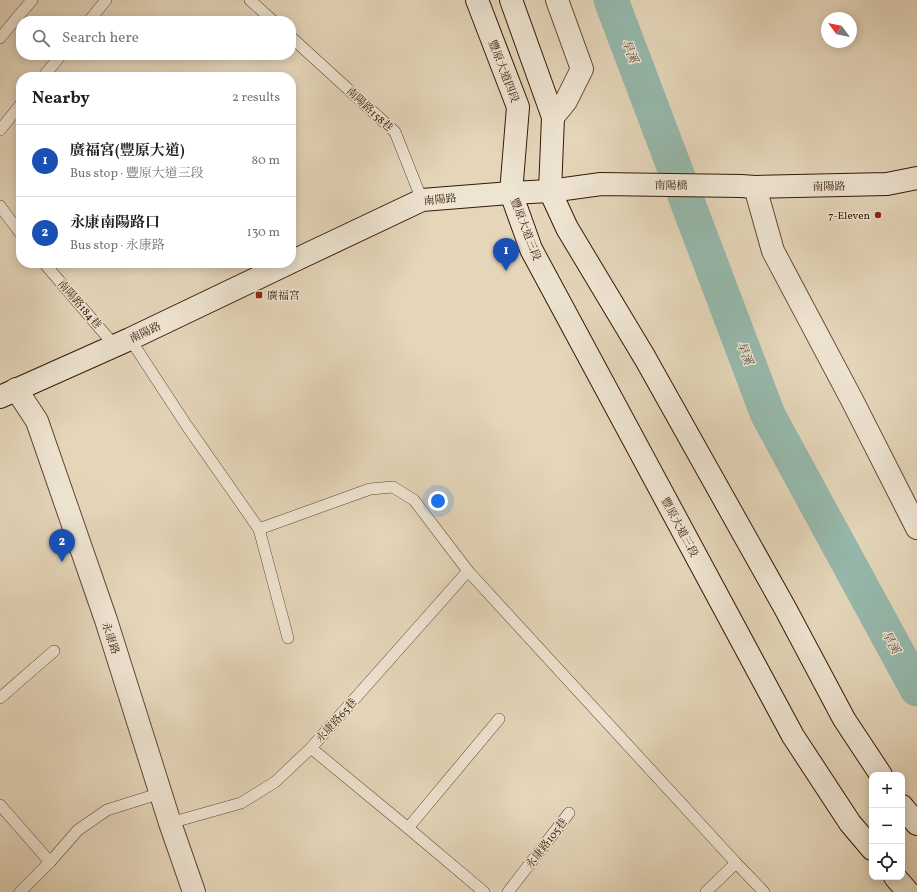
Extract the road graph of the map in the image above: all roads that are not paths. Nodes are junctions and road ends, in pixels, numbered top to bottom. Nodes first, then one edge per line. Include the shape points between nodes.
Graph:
1 (32, 0) edge
2 (106, 0) edge
3 (250, 0) edge
4 (477, 0) edge
5 (511, 0) edge
6 (557, 0) edge
7 (19, 16) edge
8 (93, 16) edge
9 (268, 16) edge
10 (16, 19) edge
11 (0, 38) edge
12 (296, 42) edge
13 (57, 60) edge
14 (47, 72) edge
15 (16, 110) edge
16 (553, 117) junction
17 (0, 130) edge
18 (917, 178) edge
19 (601, 184) joint
20 (748, 187) junction
21 (550, 191) junction
22 (511, 193) junction
23 (422, 200) junction
24 (0, 206) edge
25 (16, 227) edge
26 (296, 260) edge
27 (49, 268) edge
28 (280, 268) edge
29 (123, 343) junction
30 (8, 393) edge
31 (917, 528) edge
32 (259, 530) junction
33 (468, 571) junction
34 (288, 638) dead end
35 (54, 651) dead end
36 (0, 698) edge
37 (499, 719) dead end
38 (311, 748) junction
39 (879, 772) edge
40 (161, 793) junction
41 (0, 805) edge
42 (904, 808) edge
43 (569, 813) dead end
44 (170, 823) junction
45 (917, 824) edge
46 (408, 828) junction
47 (869, 845) edge
48 (50, 862) junction
49 (736, 864) junction
50 (898, 880) edge
51 (20, 892) edge
52 (194, 892) edge
53 (484, 892) edge
54 (508, 892) edge
55 (706, 892) edge
56 (764, 892) edge
57 (908, 892) edge

1 - 7 lane
2 - 8 lane
3 - 9 lane
4 - 22 street, 豐原大道四段 via 518,107
5 - 16 street
6 - 16 street via 582,69 566,102
10 - 11 lane
12 - 23 lane, 南陽路158巷 via 395,132
13 - 14 lane
15 - 17 lane
16 - 21 street
18 - 20 street, 南陽路 via 887,184
19 - 20 street, 南陽橋
19 - 21 street, 南陽路
20 - 31 street via 773,251
21 - 22 street, 南陽路
21 - 39 street via 567,228 645,358 844,719
22 - 23 street, 南陽路
22 - 47 street, 豐原大道三段 via 531,249 793,736 850,823
23 - 26 street, 南陽路
24 - 25 lane
27 - 29 lane, 南陽路184巷
28 - 29 street, 南陽路
29 - 30 street, 南陽路
29 - 32 lane, 南陽路184巷 via 187,426
30 - 40 street, 永康路 via 37,421
32 - 33 lane via 370,489 393,487 414,500
32 - 34 lane, 南陽路184巷
33 - 38 lane, 永康路65巷
33 - 49 lane
35 - 36 lane
37 - 46 lane
38 - 44 lane, 永康路65巷 via 275,782 241,803
38 - 46 lane
40 - 44 street, 永康路
40 - 48 lane via 107,810 78,830
41 - 48 lane
42 - 45 street
43 - 54 lane, 永康路105巷
44 - 52 street, 永康路
46 - 53 lane
48 - 51 lane
49 - 55 lane
49 - 56 lane
50 - 57 street

